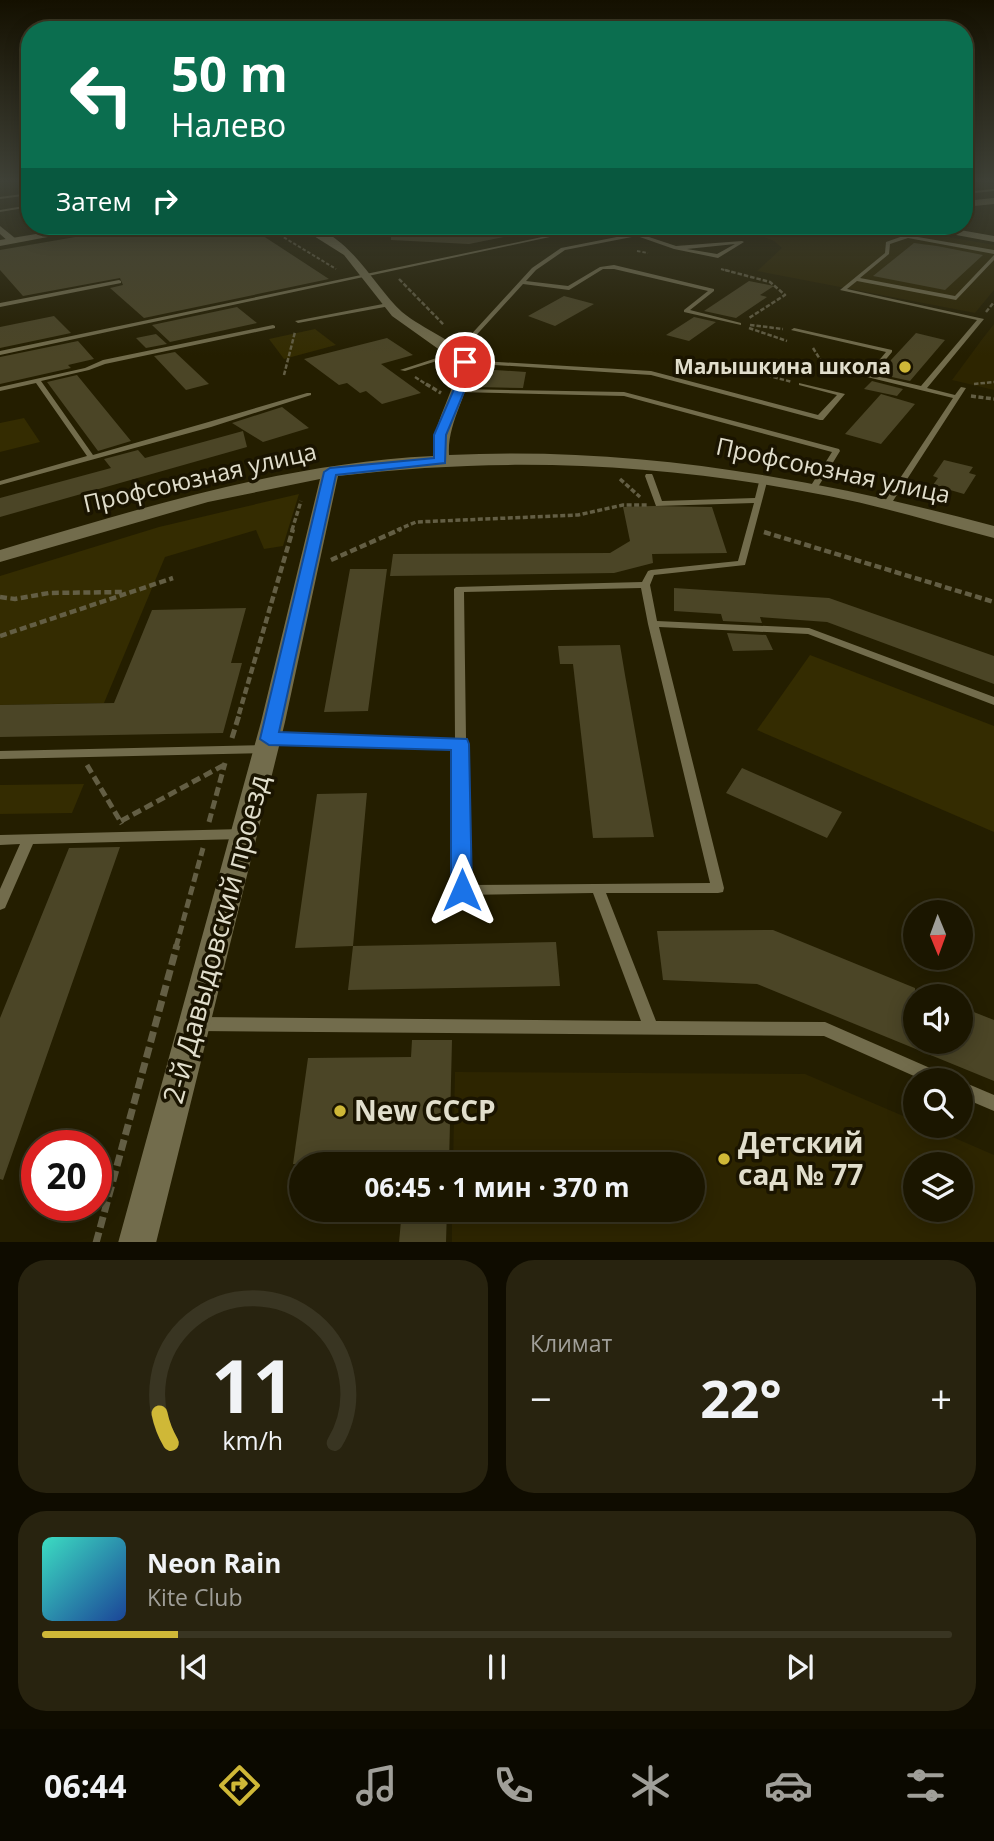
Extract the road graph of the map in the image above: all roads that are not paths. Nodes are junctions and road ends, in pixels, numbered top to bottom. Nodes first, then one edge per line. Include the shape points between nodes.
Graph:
1 (19, 239) edge
2 (325, 239) edge
3 (538, 239) edge
4 (607, 239) edge
5 (651, 239) edge
6 (900, 239) edge
7 (922, 239) edge
8 (12, 240) joint
9 (0, 243) edge
10 (676, 248) junction
11 (994, 254) edge
12 (368, 275) junction
13 (855, 279) junction
14 (118, 282) dead end
15 (522, 282) junction
16 (0, 305) edge
17 (388, 305) junction
18 (298, 321) road end
19 (739, 324) road end
20 (273, 327) dead end
21 (794, 330) road end
22 (0, 353) edge
23 (462, 353) junction
24 (403, 370) road end
25 (37, 380) junction
26 (801, 384) road end
27 (963, 388) road end
28 (0, 389) edge
29 (922, 389) junction
30 (458, 391) junction
31 (309, 394) dead end
32 (956, 397) junction
33 (92, 458) junction
34 (441, 461) junction
35 (330, 472) junction
36 (649, 476) dead end
37 (764, 478) junction
38 (0, 483) edge
39 (814, 488) junction
40 (758, 500) junction
41 (887, 504) junction
42 (994, 532) edge
43 (0, 556) edge
44 (645, 585) junction
45 (653, 624) junction
46 (994, 701) edge
47 (267, 744) junction
48 (460, 744) junction
49 (0, 754) edge
50 (244, 834) junction
51 (29, 839) junction
52 (0, 840) edge
53 (597, 888) junction
54 (0, 904) edge
55 (194, 1024) junction
56 (651, 1028) junction
57 (914, 1068) edge
58 (973, 1094) edge
59 (994, 1103) edge
60 (136, 1242) edge

1 - 8 street
2 - 12 street via 348,253
3 - 12 lane
4 - 15 lane via 553,253
5 - 10 lane
6 - 13 lane via 888,243 887,253
7 - 11 lane
8 - 9 street
10 - 10 lane via 718,256 742,242 736,241
11 - 13 lane via 956,298
12 - 17 street
12 - 22 lane
13 - 29 lane via 843,290 981,319
14 - 16 lane
15 - 19 lane via 569,288 602,268 614,267 712,289 685,310
15 - 23 lane
17 - 18 lane
17 - 23 street via 425,335
20 - 25 lane
21 - 29 lane via 890,351 869,376
23 - 24 lane
23 - 26 lane via 651,373 820,418 842,394
23 - 30 street
25 - 28 lane
25 - 33 lane
27 - 32 lane
29 - 32 lane
30 - 34 street via 440,435
30 - 39 lane via 624,394 836,451
31 - 33 lane
32 - 41 lane
33 - 38 lane
34 - 35 street, Профсоюзная улица
34 - 37 street, Профсоюзная улица via 636,462
35 - 43 street, Профсоюзная улица via 181,503
35 - 47 street, 2-й Давыдовский проезд
36 - 40 lane via 659,504
37 - 39 street, Профсоюзная улица
37 - 40 lane
39 - 41 street, Профсоюзная улица
40 - 44 lane via 742,563 651,573
41 - 42 street, Профсоюзная улица
44 - 45 lane
44 - 48 lane via 459,589
45 - 46 lane via 809,631
45 - 53 lane via 718,888
47 - 48 lane
47 - 49 lane via 229,750
47 - 50 street, 2-й Давыдовский проезд
48 - 53 lane via 462,890
50 - 51 lane
50 - 55 street, 2-й Давыдовский проезд
51 - 52 lane
51 - 54 lane
53 - 56 lane
55 - 56 lane
55 - 60 street, 2-й Давыдовский проезд
56 - 57 lane via 825,1029
58 - 59 lane

